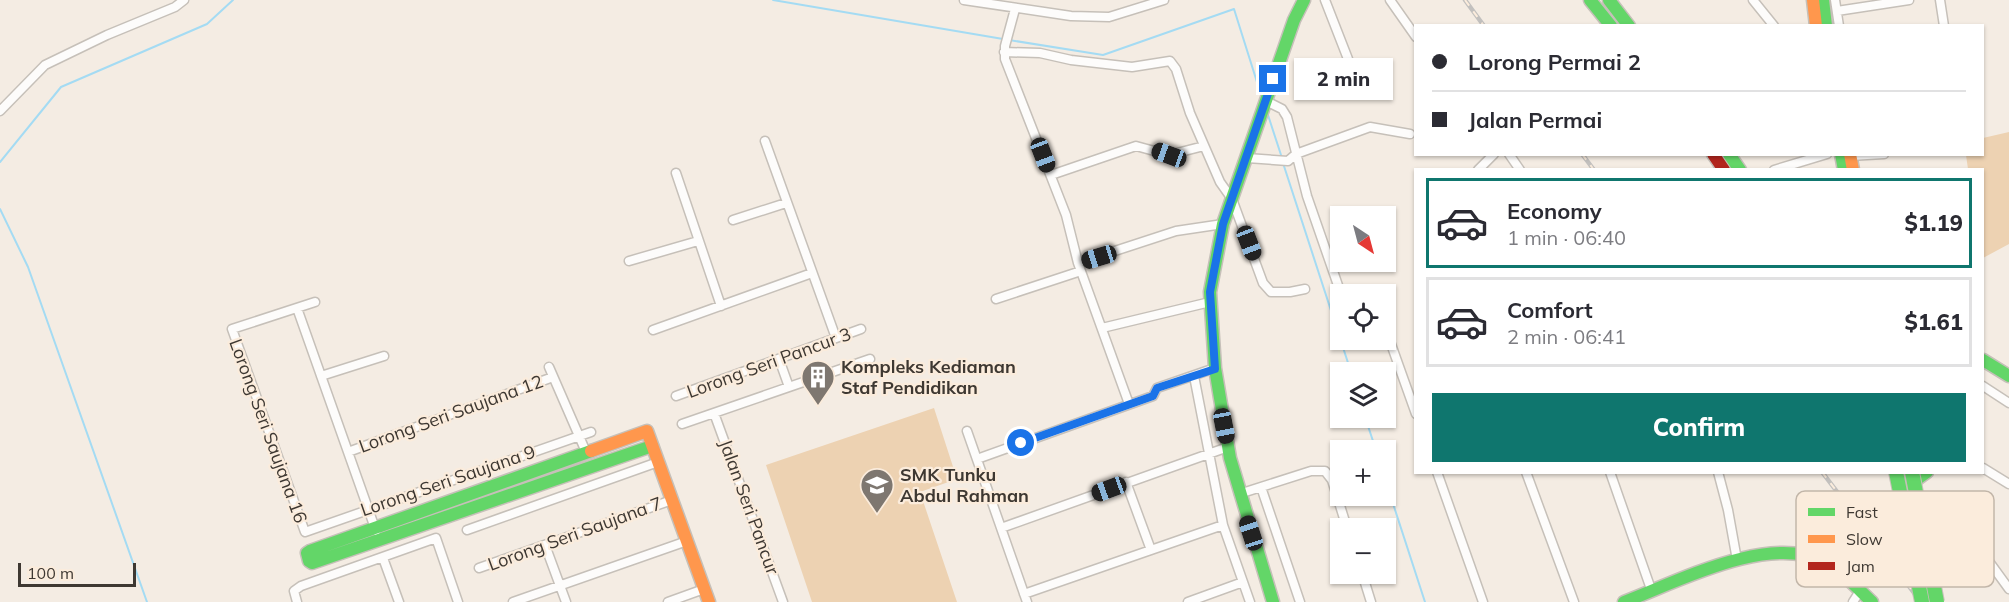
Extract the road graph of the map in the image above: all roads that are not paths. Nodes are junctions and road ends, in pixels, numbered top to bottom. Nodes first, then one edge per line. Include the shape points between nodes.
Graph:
1 (184, 0) edge
2 (964, 0) edge
3 (1164, 0) edge
4 (1304, 0) edge
5 (1325, 0) edge
6 (1390, 0) edge
7 (1590, 0) edge
8 (1609, 0) edge
9 (1753, 0) edge
10 (1813, 0) edge
11 (1823, 0) edge
12 (1835, 0) edge
13 (1909, 0) edge
14 (1940, 0) edge
15 (1837, 11) junction
16 (1013, 13) junction
17 (1609, 24) edge
18 (1627, 24) edge
19 (1772, 24) edge
20 (1816, 24) edge
21 (1826, 24) edge
22 (1839, 24) edge
23 (1944, 24) edge
24 (1414, 34) edge
25 (1004, 49) junction
26 (1348, 59) dead end
27 (1266, 101) junction
28 (0, 111) edge
29 (1410, 135) dead end
30 (765, 141) dead end
31 (1204, 146) junction
32 (1296, 154) junction
33 (1492, 156) edge
34 (1820, 156) edge
35 (1869, 156) edge
36 (1247, 158) junction
37 (1854, 158) edge
38 (1480, 168) edge
39 (1781, 168) edge
40 (676, 173) dead end
41 (1051, 175) junction
42 (1232, 199) junction
43 (786, 203) junction
44 (733, 220) dead end
45 (1223, 224) junction
46 (698, 241) junction
47 (629, 261) dead end
48 (1079, 267) junction
49 (812, 273) junction
50 (1338, 284) edge
51 (1305, 289) dead end
52 (996, 299) dead end
53 (315, 302) dead end
54 (1210, 302) junction
55 (721, 306) junction
56 (297, 308) junction
57 (1102, 328) junction
58 (861, 329) dead end
59 (653, 330) dead end
60 (836, 338) junction
61 (1393, 350) edge
62 (384, 356) dead end
63 (779, 359) junction
64 (870, 359) dead end
65 (1984, 361) edge
66 (549, 367) dead end
67 (1215, 369) junction
68 (321, 376) junction
69 (1194, 376) junction
70 (2009, 376) edge
71 (553, 377) junction
72 (789, 387) junction
73 (1984, 387) edge
74 (676, 396) dead end
75 (2009, 403) edge
76 (1130, 404) junction
77 (1414, 408) edge
78 (714, 413) junction
79 (682, 424) dead end
80 (967, 431) dead end
81 (591, 432) dead end
82 (578, 436) junction
83 (652, 446) junction
84 (1228, 447) junction
85 (348, 452) junction
86 (586, 452) junction
87 (1207, 454) junction
88 (977, 459) junction
89 (658, 462) junction
90 (1984, 469) edge
91 (1438, 474) edge
92 (1527, 474) edge
93 (1611, 474) edge
94 (1719, 474) edge
95 (1893, 474) edge
96 (1896, 474) edge
97 (1912, 474) edge
98 (1924, 474) edge
99 (1126, 482) junction
100 (2009, 484) edge
101 (1262, 487) junction
102 (1900, 491) edge
103 (1916, 491) edge
104 (1239, 494) junction
105 (672, 500) junction
106 (368, 510) junction
107 (1344, 518) edge
108 (1223, 525) junction
109 (1001, 528) junction
110 (467, 530) dead end
111 (305, 532) joint
112 (377, 534) junction
113 (687, 541) junction
114 (546, 544) junction
115 (1151, 550) junction
116 (1796, 553) edge
117 (383, 558) junction
118 (1737, 560) junction
119 (479, 568) dead end
120 (1994, 568) edge
121 (1243, 582) junction
122 (1365, 584) edge
123 (560, 585) junction
124 (1919, 587) edge
125 (1934, 587) edge
126 (2009, 589) edge
127 (1652, 592) junction
128 (707, 595) edge
129 (1856, 597) edge
130 (1026, 598) edge
131 (297, 602) edge
132 (399, 602) edge
133 (458, 602) edge
134 (513, 602) edge
135 (566, 602) edge
136 (668, 602) edge
137 (783, 602) edge
138 (1188, 602) edge
139 (1250, 602) edge
140 (1273, 602) edge
141 (1300, 602) edge
142 (1371, 602) edge
143 (1483, 602) edge
144 (1574, 602) edge
145 (1624, 602) edge
146 (1872, 602) edge
147 (1922, 602) edge
148 (1937, 602) edge

1 - 28 street via 45,65
2 - 16 street
3 - 16 street via 1108,17
4 - 27 main road
5 - 26 street
6 - 24 street
7 - 17 main road
8 - 18 main road
9 - 19 street
10 - 20 main road
11 - 21 main road
12 - 15 street
13 - 15 street
14 - 23 street
15 - 22 street
16 - 25 street
25 - 31 street via 1132,67 1170,61
25 - 41 street
27 - 32 street via 1282,109 1287,117
27 - 36 main road
29 - 32 street via 1370,127
30 - 43 street
31 - 41 street via 1169,155 1136,146
31 - 42 street
32 - 36 street via 1288,161 1278,162
32 - 50 street
33 - 38 street
34 - 39 street
35 - 37 street
36 - 42 main road
40 - 46 street
41 - 48 street
42 - 45 main road
42 - 51 street via 1263,284 1271,292
43 - 44 street
43 - 49 street
45 - 48 street via 1176,231
45 - 54 main road
46 - 47 street
46 - 55 street
48 - 52 street
48 - 57 street
49 - 55 street
49 - 60 street
53 - 56 street
54 - 57 street
54 - 67 main road
55 - 59 street
56 - 68 street
56 - 111 street, Lorong Seri Saujana 16 via 232,329
57 - 76 street
58 - 60 street, Lorong Seri Pancur 3
60 - 63 street, Lorong Seri Pancur 3
61 - 77 street
62 - 68 street
63 - 72 street
63 - 74 street, Lorong Seri Pancur 3
64 - 72 street
65 - 70 main road
66 - 71 street
67 - 69 street
67 - 84 main road
68 - 85 street
69 - 76 street via 1157,388 1153,396
69 - 87 street
71 - 82 street
71 - 85 street, Lorong Seri Saujana 12
72 - 78 street
73 - 75 street
76 - 88 street
78 - 79 street
78 - 137 street, Jalan Seri Pancur
80 - 88 street
81 - 82 street, Lorong Seri Saujana 9
82 - 86 street
82 - 106 street, Lorong Seri Saujana 9
83 - 86 main road via 647,431
83 - 89 main road
83 - 112 main road
84 - 87 street
84 - 104 main road
85 - 106 street
86 - 112 main road
87 - 99 street
87 - 108 street
88 - 109 street
89 - 105 main road
89 - 110 street
90 - 100 street
91 - 143 street
92 - 144 street
93 - 127 street
94 - 118 street
95 - 98 main road via 1905,482
96 - 102 main road, bridge
97 - 103 main road, bridge
99 - 109 street
99 - 115 street
101 - 104 street
101 - 107 street via 1311,471 1325,471 1332,480
101 - 141 street
104 - 140 main road
105 - 113 main road
105 - 114 street, Lorong Seri Saujana 7
106 - 111 street, Lorong Seri Saujana 9
106 - 112 street
108 - 115 street
108 - 121 street
109 - 130 street
113 - 123 street
113 - 128 main road
114 - 119 street, Lorong Seri Saujana 7
114 - 123 street
115 - 130 street
116 - 118 main road via 1784,551
117 - 131 street via 294,591
117 - 132 street
117 - 133 street via 436,538
118 - 127 main road
120 - 126 street
121 - 138 street
121 - 139 street
122 - 142 street
123 - 134 street
123 - 135 street
124 - 147 main road, bridge
125 - 148 main road, bridge
127 - 145 main road
128 - 136 street
129 - 146 main road

